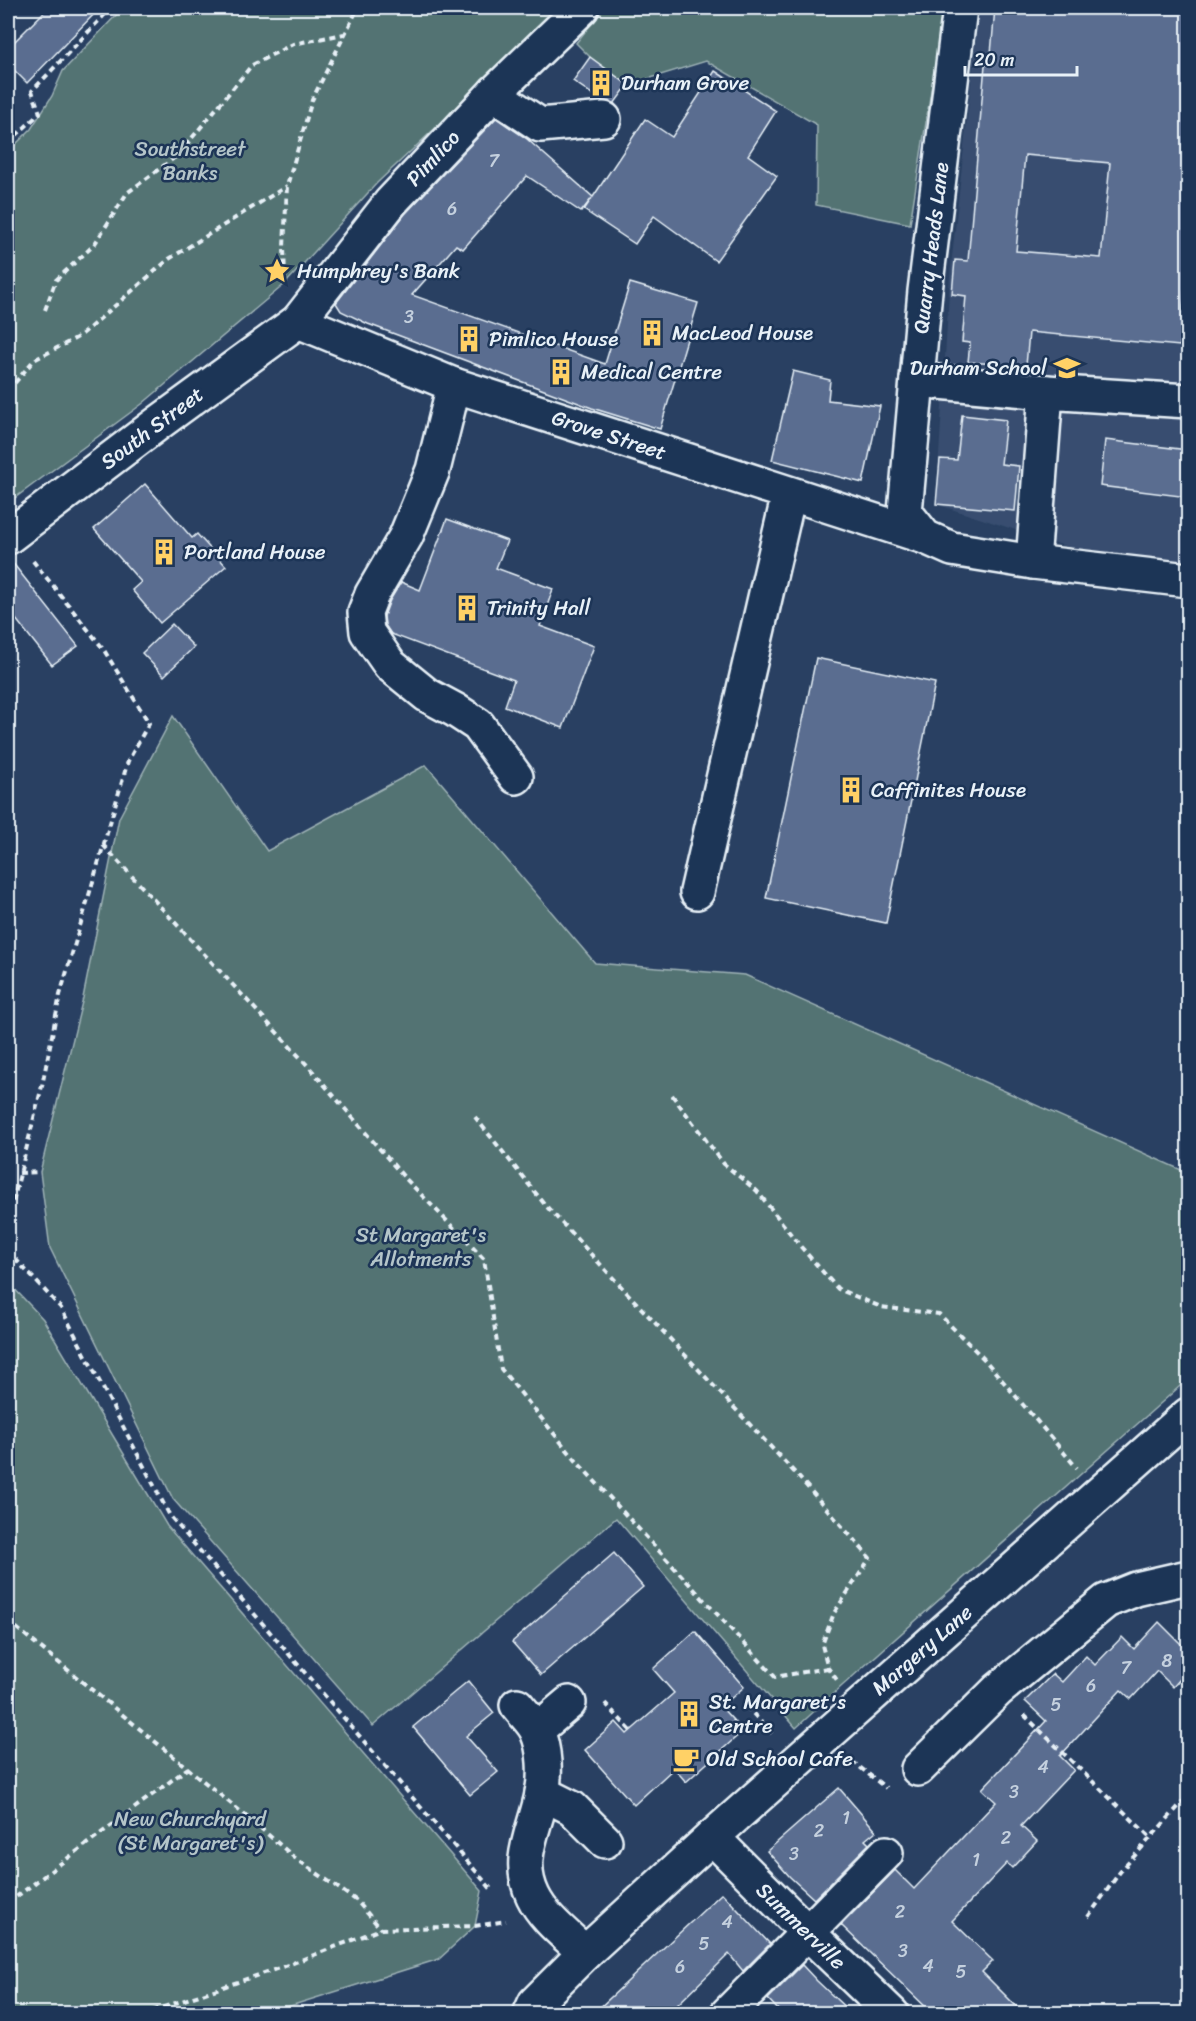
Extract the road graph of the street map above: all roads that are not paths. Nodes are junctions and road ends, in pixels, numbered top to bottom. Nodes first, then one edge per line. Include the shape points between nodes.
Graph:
1 (582, 8) edge
2 (960, 8) edge
3 (495, 92) junction
4 (604, 119) dead end
5 (298, 321) junction
6 (917, 380) junction
7 (454, 385) junction
8 (1046, 392) junction
9 (1188, 402) edge
10 (789, 494) junction
11 (9, 536) edge
12 (925, 537) junction
13 (1033, 562) junction
14 (1188, 580) edge
15 (516, 777) dead end
16 (698, 892) dead end
17 (1186, 1421) edge
18 (1188, 1577) edge
19 (569, 1703) dead end
20 (918, 1769) road end
21 (542, 1793) junction
22 (712, 1837) junction
23 (604, 1840) dead end
24 (886, 1852) dead end
25 (807, 1932) junction
26 (585, 1953) junction
27 (530, 2013) edge
28 (727, 2013) edge
29 (892, 2013) edge

1 - 3 street, Pimlico
2 - 6 street, Quarry Heads Lane
3 - 4 street via 540,125
3 - 5 street, Pimlico via 392,202
5 - 7 street, Grove Street
5 - 11 street, South Street
6 - 8 street
6 - 12 street, Quarry Heads Lane via 905,512
7 - 10 street, Grove Street
7 - 15 street via 433,470 406,536 365,612 367,632 390,665 427,695 478,725
8 - 9 street
8 - 13 street
10 - 12 street, Grove Street
10 - 16 street
12 - 13 street, Quarry Heads Lane via 952,549
13 - 14 street, Quarry Heads Lane
17 - 22 street, Margery Lane
18 - 20 street via 1136,1589 1106,1601 998,1690
19 - 21 street via 527,1718 544,1760
21 - 23 street via 572,1808
21 - 26 street via 526,1850 525,1876 539,1905
22 - 25 street, Summerville
22 - 26 street, Margery Lane
24 - 25 street
25 - 28 street
25 - 29 street, Summerville
26 - 27 street, Margery Lane

